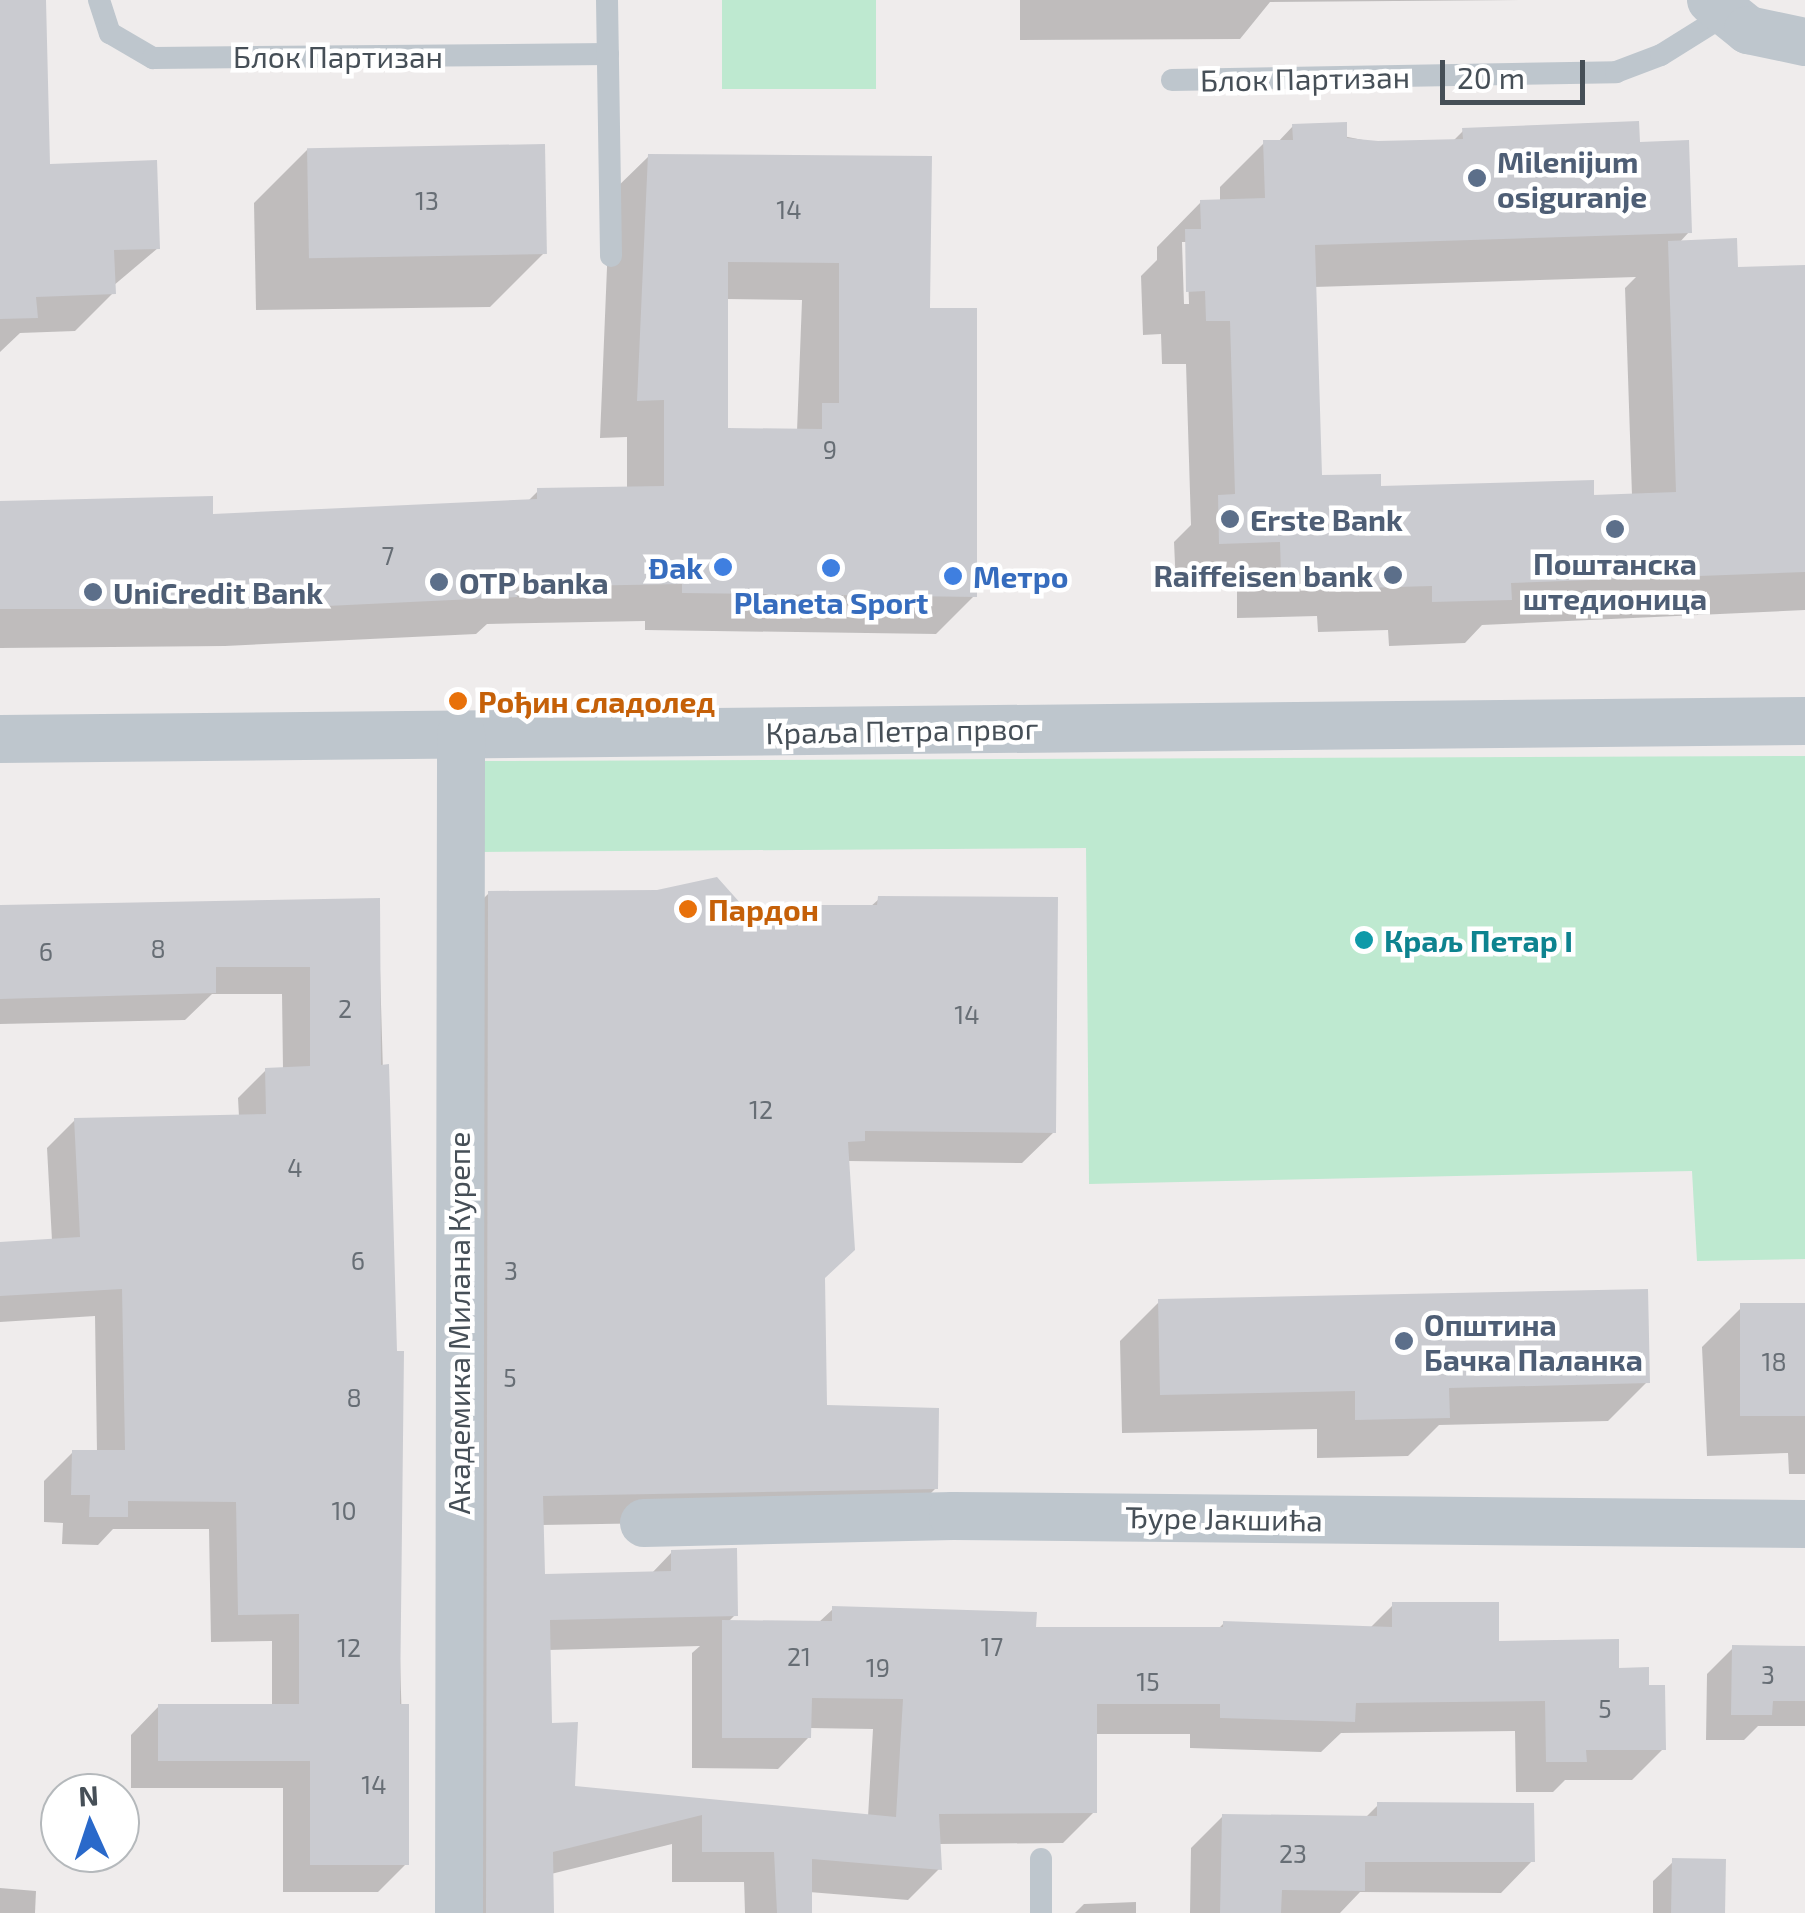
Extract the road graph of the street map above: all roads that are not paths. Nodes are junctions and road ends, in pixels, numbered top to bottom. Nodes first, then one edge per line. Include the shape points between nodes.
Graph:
1 (99, 0) edge
2 (607, 0) edge
3 (1718, 8) edge
4 (1805, 42) edge
5 (608, 54) junction
6 (1172, 80) dead end
7 (611, 256) dead end
8 (1805, 722) edge
9 (461, 734) junction
10 (0, 739) edge
11 (644, 1523) dead end
12 (1805, 1524) edge
13 (1041, 1858) dead end
14 (459, 1913) edge
15 (1041, 1913) edge

1 - 5 lane, Блок Партизан via 110,33 154,58
2 - 5 lane
3 - 4 street, Блок Партизан via 1748,30
3 - 6 lane, Блок Партизан via 1661,55 1616,72
5 - 7 lane
8 - 9 street, Краља Петра првог
9 - 10 street, Краља Петра првог
9 - 14 street, Академика Милана Курепе
11 - 12 street, Ђуре Јакшића via 953,1516
13 - 15 lane

